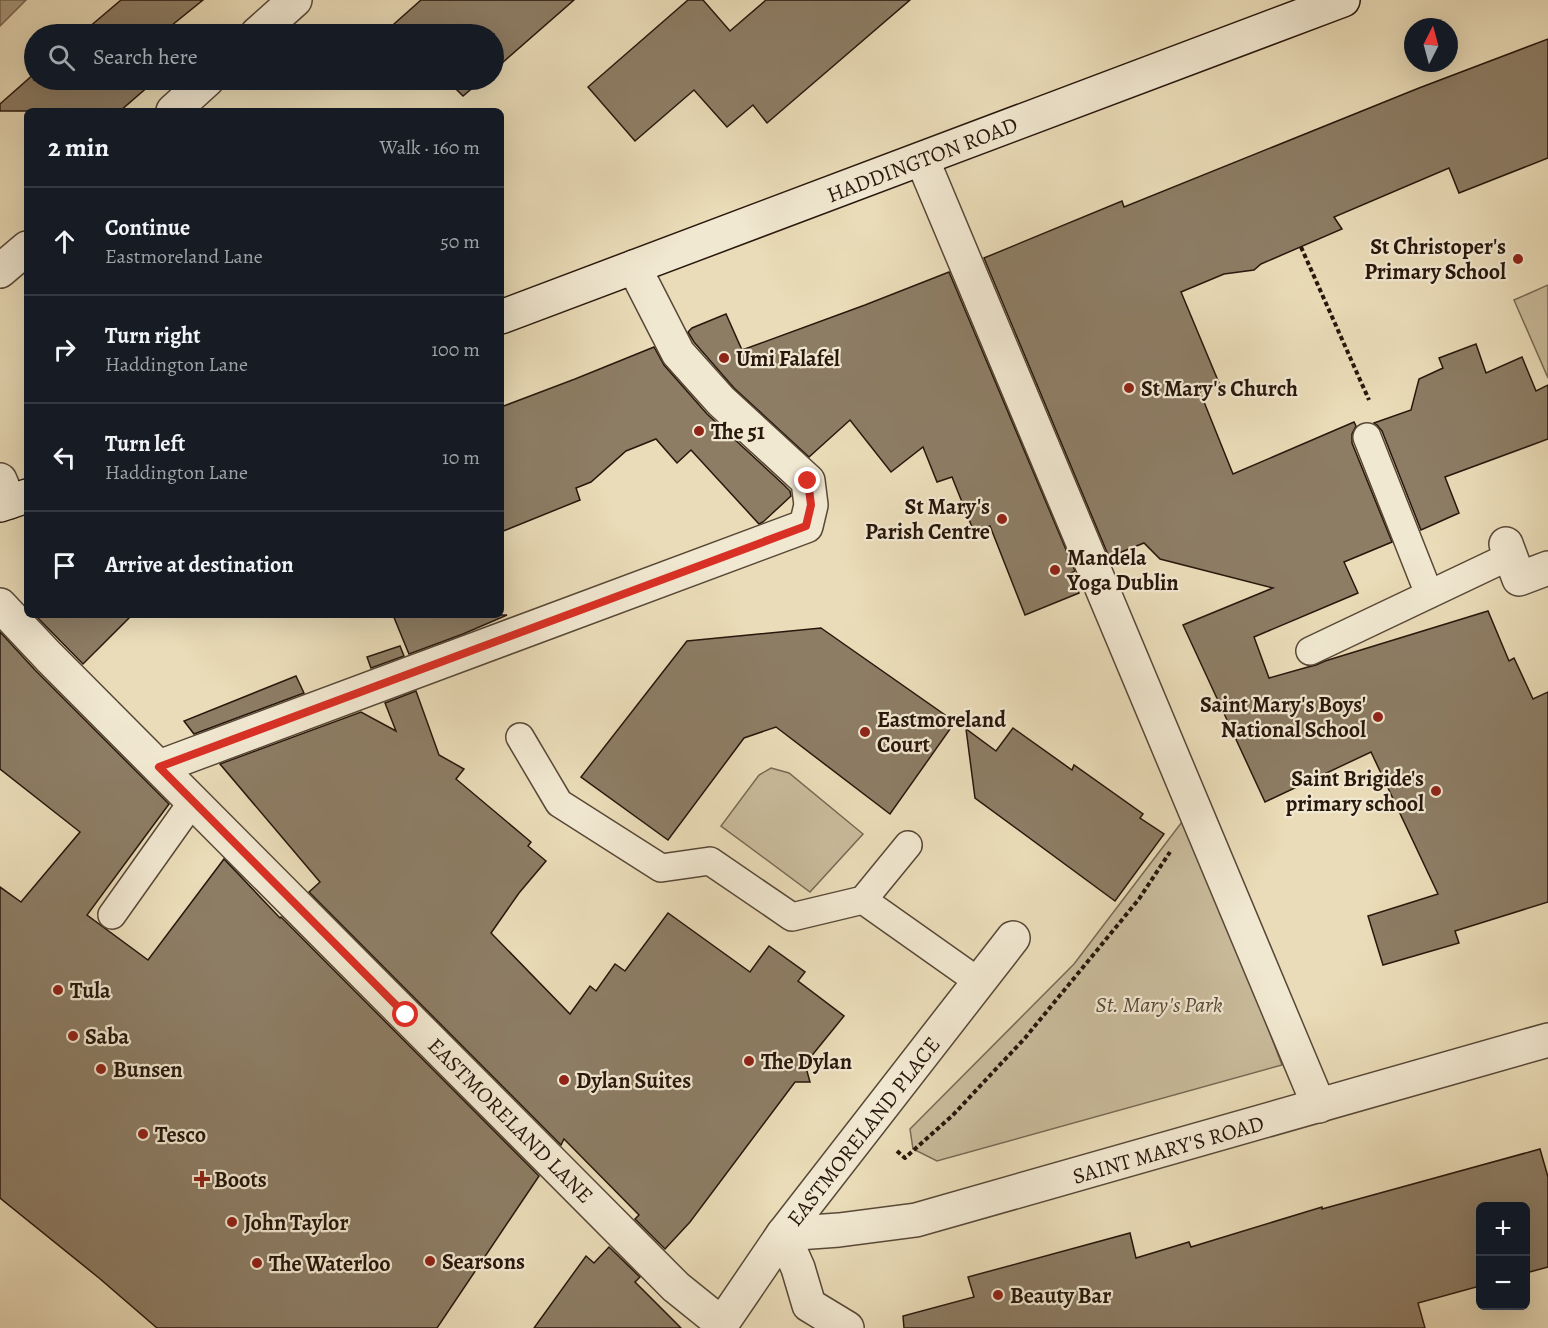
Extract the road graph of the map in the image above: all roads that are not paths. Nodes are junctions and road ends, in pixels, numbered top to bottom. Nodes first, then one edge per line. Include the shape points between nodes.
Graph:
1 (295, 0) edge
2 (1343, 0) edge
3 (268, 24) edge
4 (196, 90) edge
5 (176, 108) edge
6 (922, 159) junction
7 (24, 251) edge
8 (634, 267) junction
9 (0, 272) edge
10 (504, 316) edge
11 (1367, 437) dead end
12 (1508, 550) joint
13 (1548, 568) edge
14 (1429, 594) junction
15 (0, 605) edge
16 (1310, 651) dead end
17 (520, 737) dead end
18 (159, 767) junction
19 (193, 801) junction
20 (908, 845) dead end
21 (863, 900) junction
22 (112, 915) dead end
23 (1013, 938) dead end
24 (979, 982) junction
25 (1548, 1040) edge
26 (1319, 1106) junction
27 (783, 1234) junction
28 (721, 1326) edge
29 (847, 1328) edge

1 - 3 street
2 - 6 street, HADDINGTON ROAD
4 - 5 street
6 - 8 street, HADDINGTON ROAD
6 - 26 street
7 - 9 street
8 - 10 street, HADDINGTON ROAD
8 - 18 street via 678,353 721,401 808,481 811,505 806,526
11 - 14 lane
12 - 13 street via 1519,579
12 - 14 lane
14 - 16 lane
15 - 18 street, EASTMORELAND LANE
17 - 21 lane via 559,803 661,868 710,861 792,917
18 - 19 street, EASTMORELAND LANE
19 - 22 lane
19 - 28 street, EASTMORELAND LANE via 676,1287
20 - 21 lane
21 - 24 lane
23 - 24 street, EASTMORELAND PLACE
24 - 27 street, EASTMORELAND PLACE
25 - 26 street, SAINT MARY'S ROAD
26 - 27 street, SAINT MARY'S ROAD via 916,1220
27 - 28 street, EASTMORELAND PLACE
27 - 29 street via 808,1305

